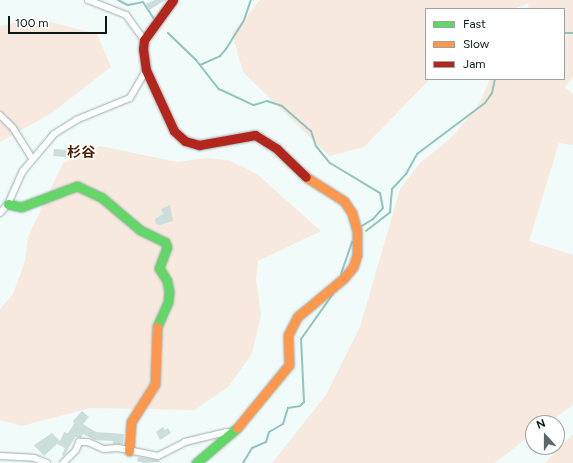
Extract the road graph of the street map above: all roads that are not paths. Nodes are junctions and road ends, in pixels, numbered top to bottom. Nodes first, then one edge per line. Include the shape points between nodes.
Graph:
1 (88, 0) edge
2 (173, 0) edge
3 (144, 40) junction
4 (146, 70) junction
5 (0, 115) edge
6 (32, 158) junction
7 (8, 204) junction
8 (0, 213) edge
9 (235, 432) junction
10 (129, 451) junction
11 (0, 456) edge
12 (47, 463) edge
13 (63, 463) edge
14 (196, 463) edge

1 - 3 street via 126,15
2 - 3 street
3 - 4 street
4 - 6 street via 130,98 64,126
4 - 9 street via 174,131 185,141 199,145 255,135 277,149 304,176 344,202 352,213 357,231 357,255 353,268 297,317 288,335 289,365
5 - 6 street via 13,128
6 - 7 street via 18,178
7 - 8 street
7 - 10 street via 21,207 77,186 112,204 122,216 145,233 165,242 167,247 159,268 167,281 169,291 168,302 157,328 155,384 131,422
9 - 10 street via 185,442 158,456
9 - 14 street
10 - 13 street via 104,449 79,442 76,450
11 - 12 street via 34,458

